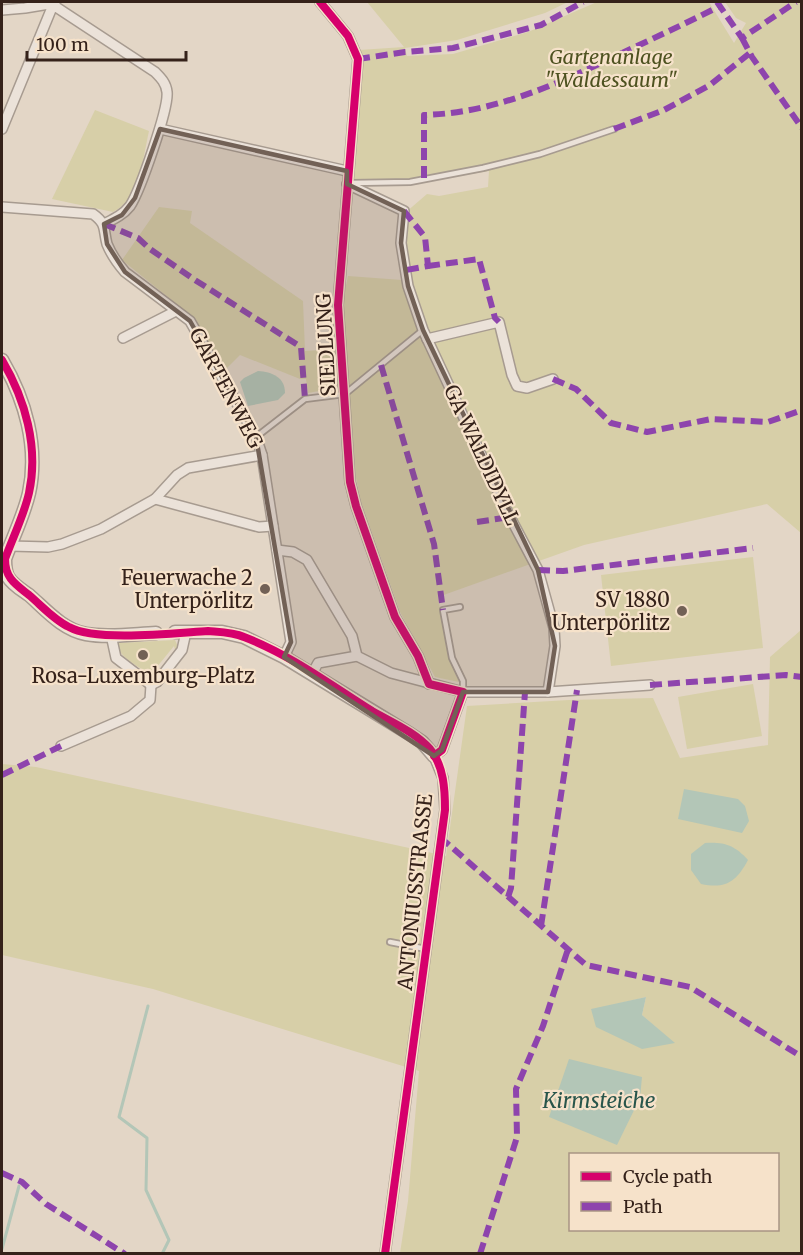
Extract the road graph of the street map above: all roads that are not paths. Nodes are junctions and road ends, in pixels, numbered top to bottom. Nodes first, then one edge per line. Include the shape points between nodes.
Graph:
1 (320, 2) edge
2 (55, 3) edge
3 (2, 10) edge
4 (2, 129) edge
5 (160, 129) junction
6 (614, 129) dead end
7 (347, 171) junction
8 (347, 183) junction
9 (2, 207) edge
10 (104, 224) junction
11 (176, 311) junction
12 (425, 335) junction
13 (123, 338) dead end
14 (2, 360) edge
15 (553, 379) dead end
16 (345, 394) junction
17 (256, 437) junction
18 (262, 455) junction
19 (155, 499) junction
20 (273, 526) junction
21 (10, 546) junction
22 (276, 550) junction
23 (3, 569) edge
24 (460, 607) dead end
25 (181, 632) junction
26 (156, 633) joint
27 (111, 635) junction
28 (357, 656) junction
29 (284, 657) junction
30 (312, 674) junction
31 (429, 684) junction
32 (151, 685) junction
33 (650, 685) dead end
34 (463, 692) junction
35 (548, 692) junction
36 (61, 746) dead end
37 (434, 756) junction
38 (390, 942) dead end
39 (426, 949) junction
40 (385, 1254) edge

1 - 7 street, SIEDLUNG via 348,36 358,59
2 - 3 street
2 - 4 street
2 - 5 street via 162,78 167,94
5 - 7 street
5 - 10 street via 135,198 122,215
6 - 8 lane via 483,168 410,182
7 - 8 street, SIEDLUNG
8 - 12 street, GA WALDIDYLL via 404,211 401,243 408,286
8 - 16 street, SIEDLUNG via 338,305
9 - 10 street via 93,214
10 - 11 street, GARTENWEG via 107,244 118,264
11 - 13 street
11 - 17 street, GARTENWEG via 190,321
12 - 15 street via 499,322 517,386 527,388
12 - 16 lane
12 - 35 street, GA WALDIDYLL via 538,570 554,628
14 - 21 street via 21,400 31,438 29,494
16 - 17 lane via 305,399
16 - 31 street, SIEDLUNG via 350,482 356,506 395,617
17 - 18 street, GARTENWEG
18 - 19 street via 188,468
18 - 20 street, GARTENWEG
19 - 20 street via 259,527
19 - 21 street via 101,529 62,544
20 - 22 street, GARTENWEG
21 - 23 street
22 - 28 street via 293,552 307,560 352,636
22 - 29 street, GARTENWEG via 291,642
23 - 27 street via 13,583 68,627 86,634
24 - 34 lane via 443,610
25 - 26 street
25 - 29 street via 232,634
25 - 32 street via 182,650
26 - 27 street
27 - 32 street via 116,658
28 - 30 street via 318,663
28 - 31 street via 391,673
29 - 30 street, ANTONIUSSTRASSE
30 - 37 street, ANTONIUSSTRASSE via 422,742
31 - 34 street
32 - 36 street via 150,700 131,716
33 - 35 street
34 - 35 street
34 - 37 street via 442,750
37 - 39 street, ANTONIUSSTRASSE via 442,778 445,810
38 - 39 lane
39 - 40 street, ANTONIUSSTRASSE

